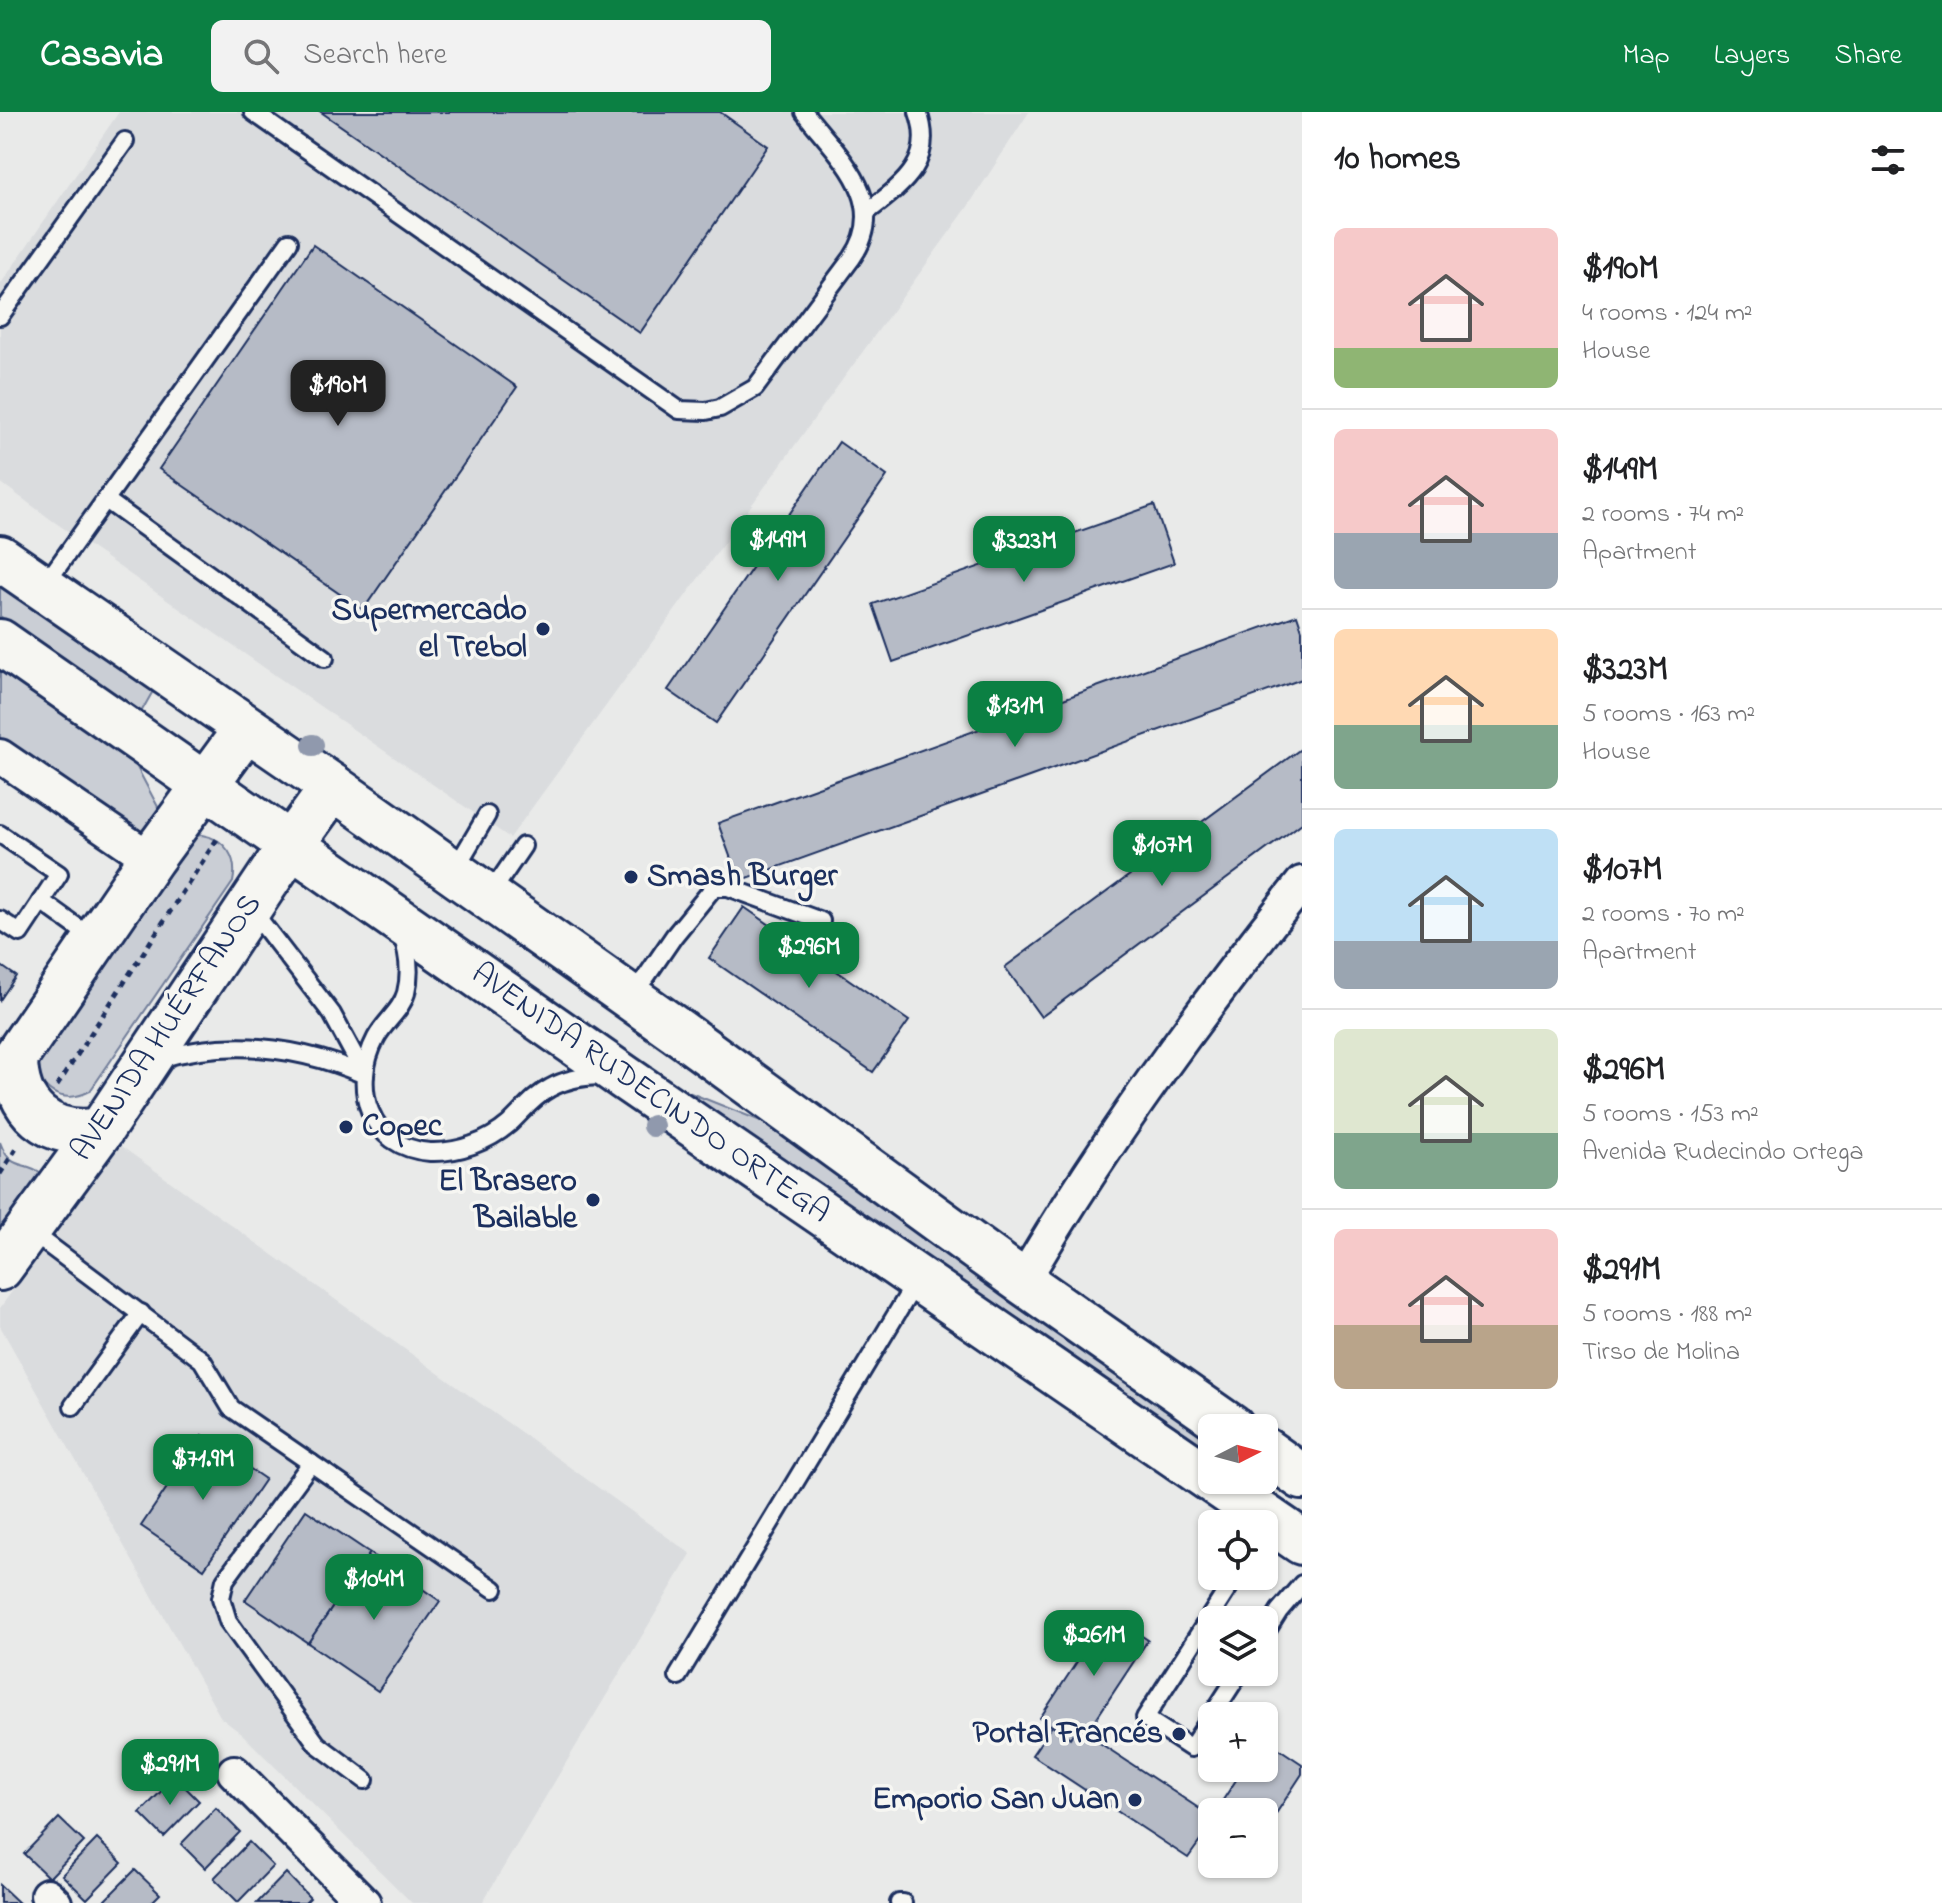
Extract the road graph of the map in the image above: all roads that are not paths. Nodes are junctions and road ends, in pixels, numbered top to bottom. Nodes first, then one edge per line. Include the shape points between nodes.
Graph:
1 (253, 112) edge
2 (804, 112) edge
3 (918, 112) edge
4 (125, 141) dead end
5 (867, 212) junction
6 (289, 242) dead end
7 (0, 316) edge
8 (106, 500) junction
9 (0, 558) edge
10 (43, 587) junction
11 (0, 642) edge
12 (325, 658) dead end
13 (246, 729) junction
14 (0, 756) edge
15 (205, 786) junction
16 (333, 787) junction
17 (487, 815) dead end
18 (0, 834) edge
19 (291, 845) junction
20 (523, 846) dead end
21 (151, 859) junction
22 (1302, 883) edge
23 (471, 885) junction
24 (41, 901) junction
25 (249, 907) junction
26 (390, 914) junction
27 (0, 920) edge
28 (821, 921) dead end
29 (96, 940) junction
30 (628, 996) junction
31 (146, 1063) junction
32 (8, 1069) edge
33 (365, 1075) junction
34 (625, 1078) junction
35 (101, 1130) junction
36 (28, 1230) junction
37 (0, 1268) edge
38 (1016, 1277) junction
39 (918, 1278) junction
40 (141, 1313) junction
41 (73, 1406) dead end
42 (1212, 1414) edge
43 (1278, 1460) edge
44 (311, 1463) junction
45 (1302, 1477) edge
46 (1241, 1510) edge
47 (1278, 1530) edge
48 (1302, 1542) edge
49 (1302, 1584) edge
50 (494, 1589) dead end
51 (1278, 1613) edge
52 (1198, 1635) edge
53 (678, 1676) dead end
54 (1231, 1686) edge
55 (234, 1772) dead end
56 (365, 1780) dead end
57 (364, 1903) edge

1 - 5 lane via 679,410 720,408 755,388 858,249
2 - 5 lane via 859,185
3 - 5 lane via 923,141 915,167 907,181
4 - 7 lane
6 - 8 lane
8 - 10 lane
8 - 12 lane
9 - 10 main road, AVENIDA RUDECINDO ORTEGA
10 - 13 main road, AVENIDA RUDECINDO ORTEGA
11 - 15 main road, AVENIDA RUDECINDO ORTEGA
13 - 15 main road
13 - 16 main road, AVENIDA RUDECINDO ORTEGA
14 - 21 street
15 - 19 main road, AVENIDA RUDECINDO ORTEGA
15 - 21 main road
16 - 19 main road, AVENIDA HUÉRFANOS
16 - 23 main road, AVENIDA RUDECINDO ORTEGA
17 - 23 lane
18 - 24 lane via 59,874
19 - 25 main road, AVENIDA HUÉRFANOS
19 - 26 main road, AVENIDA RUDECINDO ORTEGA
20 - 23 lane
21 - 29 main road
22 - 38 street via 1202,1013 1033,1264
23 - 30 main road, AVENIDA RUDECINDO ORTEGA
24 - 27 lane via 20,933
24 - 29 lane
25 - 31 main road, AVENIDA HUÉRFANOS
25 - 33 lane via 332,1014
26 - 33 lane via 408,955 406,991 400,1008 376,1038
26 - 34 main road, AVENIDA RUDECINDO ORTEGA
28 - 30 lane via 728,887 714,887
29 - 32 main road
30 - 38 main road, AVENIDA RUDECINDO ORTEGA
31 - 33 lane via 202,1049 265,1047 333,1061
31 - 35 main road, AVENIDA HUÉRFANOS
32 - 35 main road via 26,1104 51,1126 67,1132
33 - 34 lane via 366,1107 373,1120 408,1147 433,1152 490,1137 536,1096 569,1080
34 - 39 main road, AVENIDA RUDECINDO ORTEGA
35 - 36 main road, AVENIDA HUÉRFANOS
36 - 37 main road, AVENIDA HUÉRFANOS
36 - 40 lane
38 - 42 main road, AVENIDA RUDECINDO ORTEGA
39 - 46 main road, AVENIDA RUDECINDO ORTEGA
39 - 53 lane
40 - 41 lane
40 - 44 lane via 202,1360 231,1408
43 - 45 main road
44 - 50 lane
44 - 56 lane via 225,1580 221,1598 228,1621 317,1744
47 - 48 main road, AVENIDA RUDECINDO ORTEGA
49 - 51 lane
52 - 54 lane via 1145,1718 1191,1748
55 - 57 street

